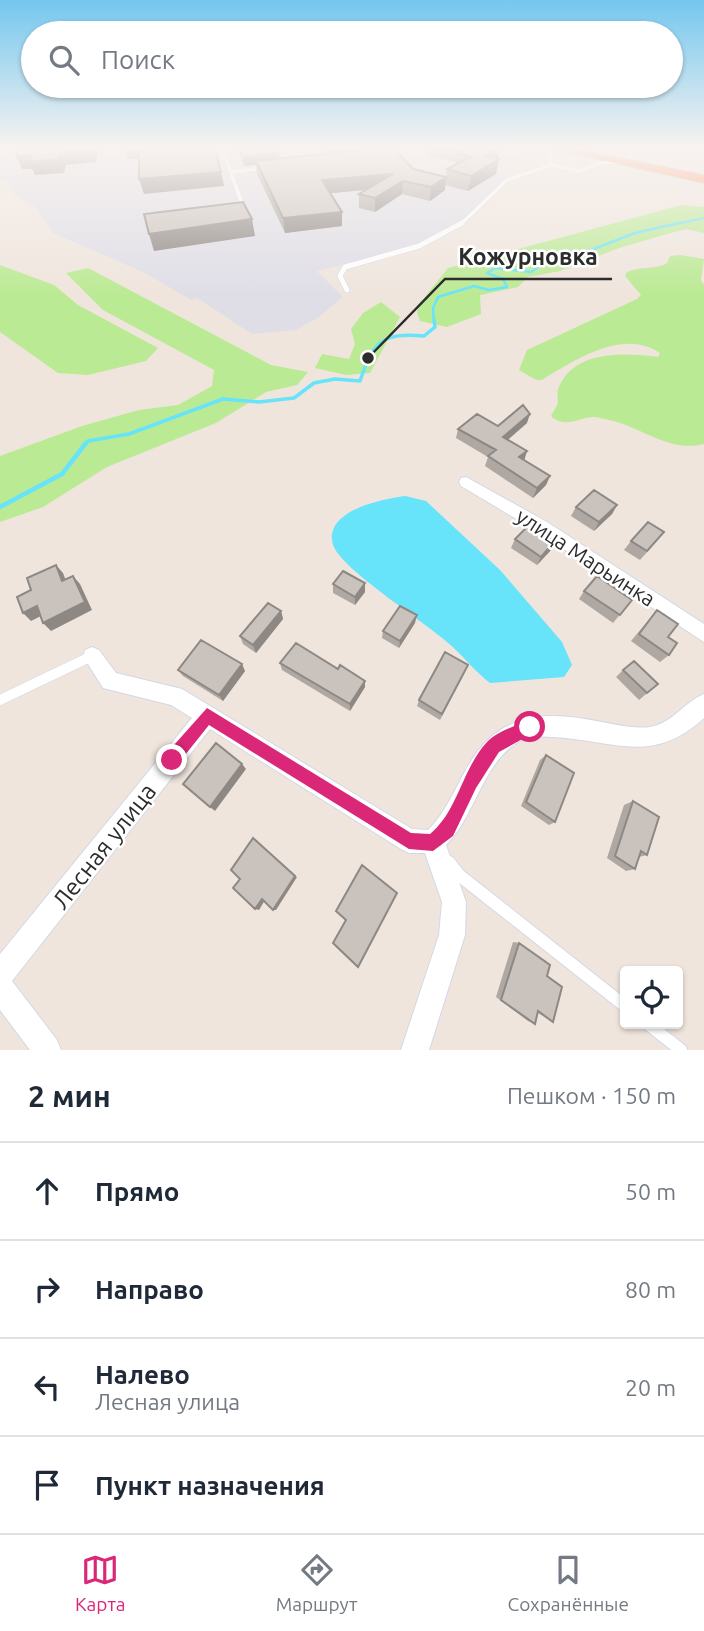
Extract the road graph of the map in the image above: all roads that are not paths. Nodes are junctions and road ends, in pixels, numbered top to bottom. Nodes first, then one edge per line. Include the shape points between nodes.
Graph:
1 (240, 197) edge
2 (489, 197) edge
3 (245, 212) edge
4 (347, 290) dead end
5 (466, 482) dead end
6 (704, 635) edge
7 (92, 656) joint
8 (0, 699) edge
9 (704, 704) edge
10 (207, 716) junction
11 (433, 842) junction
12 (0, 975) edge
13 (0, 988) edge
14 (620, 1002) edge
15 (654, 1029) edge
16 (47, 1050) edge
17 (415, 1050) edge
18 (681, 1050) edge

1 - 3 lane
2 - 4 lane via 460,225 423,246 345,267 340,276
5 - 6 street, улица Марьинка via 541,526
7 - 8 lane
7 - 10 street via 110,681 176,696
9 - 11 street via 680,729 662,737 625,738 577,727 530,727 493,746 447,831
10 - 11 street via 409,841
10 - 12 street, Лесная улица
11 - 14 lane via 459,875
11 - 17 street via 454,902 452,934
13 - 16 street
15 - 18 lane

